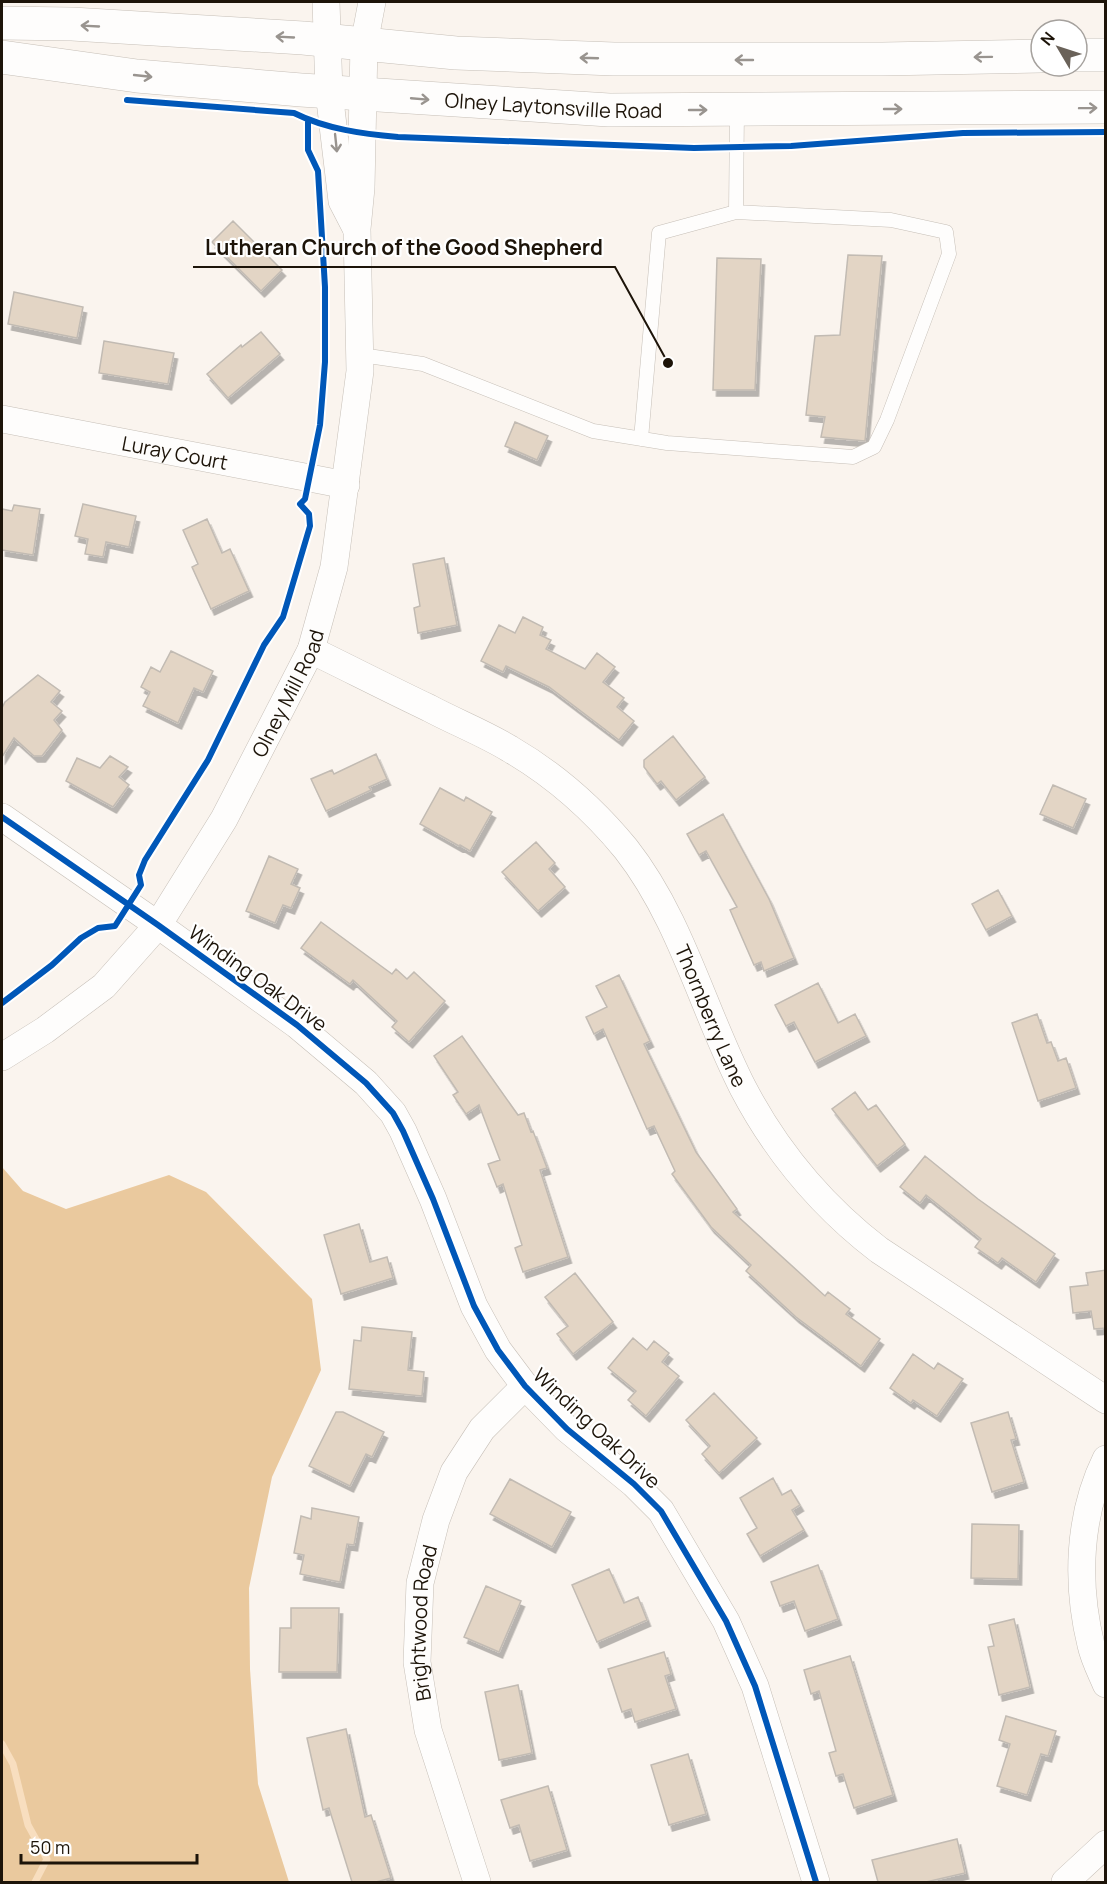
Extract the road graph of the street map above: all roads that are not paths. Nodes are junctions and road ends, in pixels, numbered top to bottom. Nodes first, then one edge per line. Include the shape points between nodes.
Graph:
1 (326, 2) edge
2 (372, 2) edge
3 (2, 23) edge
4 (326, 40) junction
5 (364, 45) junction
6 (1106, 55) edge
7 (1029, 56) edge
8 (1089, 56) edge
9 (2, 57) edge
10 (329, 92) junction
11 (362, 93) junction
12 (1106, 107) edge
13 (737, 110) junction
14 (736, 212) junction
15 (357, 229) junction
16 (361, 355) junction
17 (2, 419) edge
18 (642, 439) junction
19 (346, 485) junction
20 (311, 650) junction
21 (2, 818) edge
22 (158, 925) junction
23 (2, 1057) edge
24 (525, 1386) junction
25 (1106, 1400) edge
26 (1106, 1459) edge
27 (1106, 1684) edge
28 (1106, 1844) edge
29 (477, 1882) edge
30 (816, 1882) edge
31 (1065, 1882) edge

1 - 4 street, Olney Mill Road
2 - 5 street, Olney Mill Road
4 -> 3 main road
4 - 5 main road
4 - 10 street, Olney Mill Road
7 -> 5 main road via 625,59 456,53
5 - 11 street, Olney Mill Road
6 - 8 main road
9 -> 10 main road, Olney Laytonsville Road via 137,76
10 - 11 main road, Olney Laytonsville Road
10 -> 15 street, Olney Mill Road via 342,201
11 -> 13 main road, Olney Laytonsville Road via 609,110
11 - 15 street, Olney Mill Road
13 -> 12 main road, Olney Laytonsville Road
13 - 14 lane
14 - 18 lane via 659,232
14 - 18 lane via 891,220 946,232 949,254 887,420 874,447 853,457
15 - 16 street, Olney Mill Road
16 - 18 lane via 423,364 593,431
16 - 19 street, Olney Mill Road
17 - 19 street, Luray Court
19 - 20 street, Olney Mill Road via 334,567
20 - 22 street, Olney Mill Road via 224,819
20 - 25 street, Thornberry Lane via 509,748 552,777 587,808 642,872 670,924 742,1086 772,1137 811,1187 879,1250
21 - 22 street, Winding Oak Drive
22 - 23 street, Olney Mill Road via 104,986
22 - 24 street, Winding Oak Drive via 297,1026 366,1083 393,1113 433,1199 474,1306 498,1350
24 - 29 street, Brightwood Road via 482,1429 454,1472 436,1520 420,1583 417,1662 428,1730
24 - 30 street, Winding Oak Drive via 567,1429 661,1511 726,1620 755,1686
26 - 27 street via 1090,1500 1082,1547 1082,1598 1091,1647
28 - 31 street

